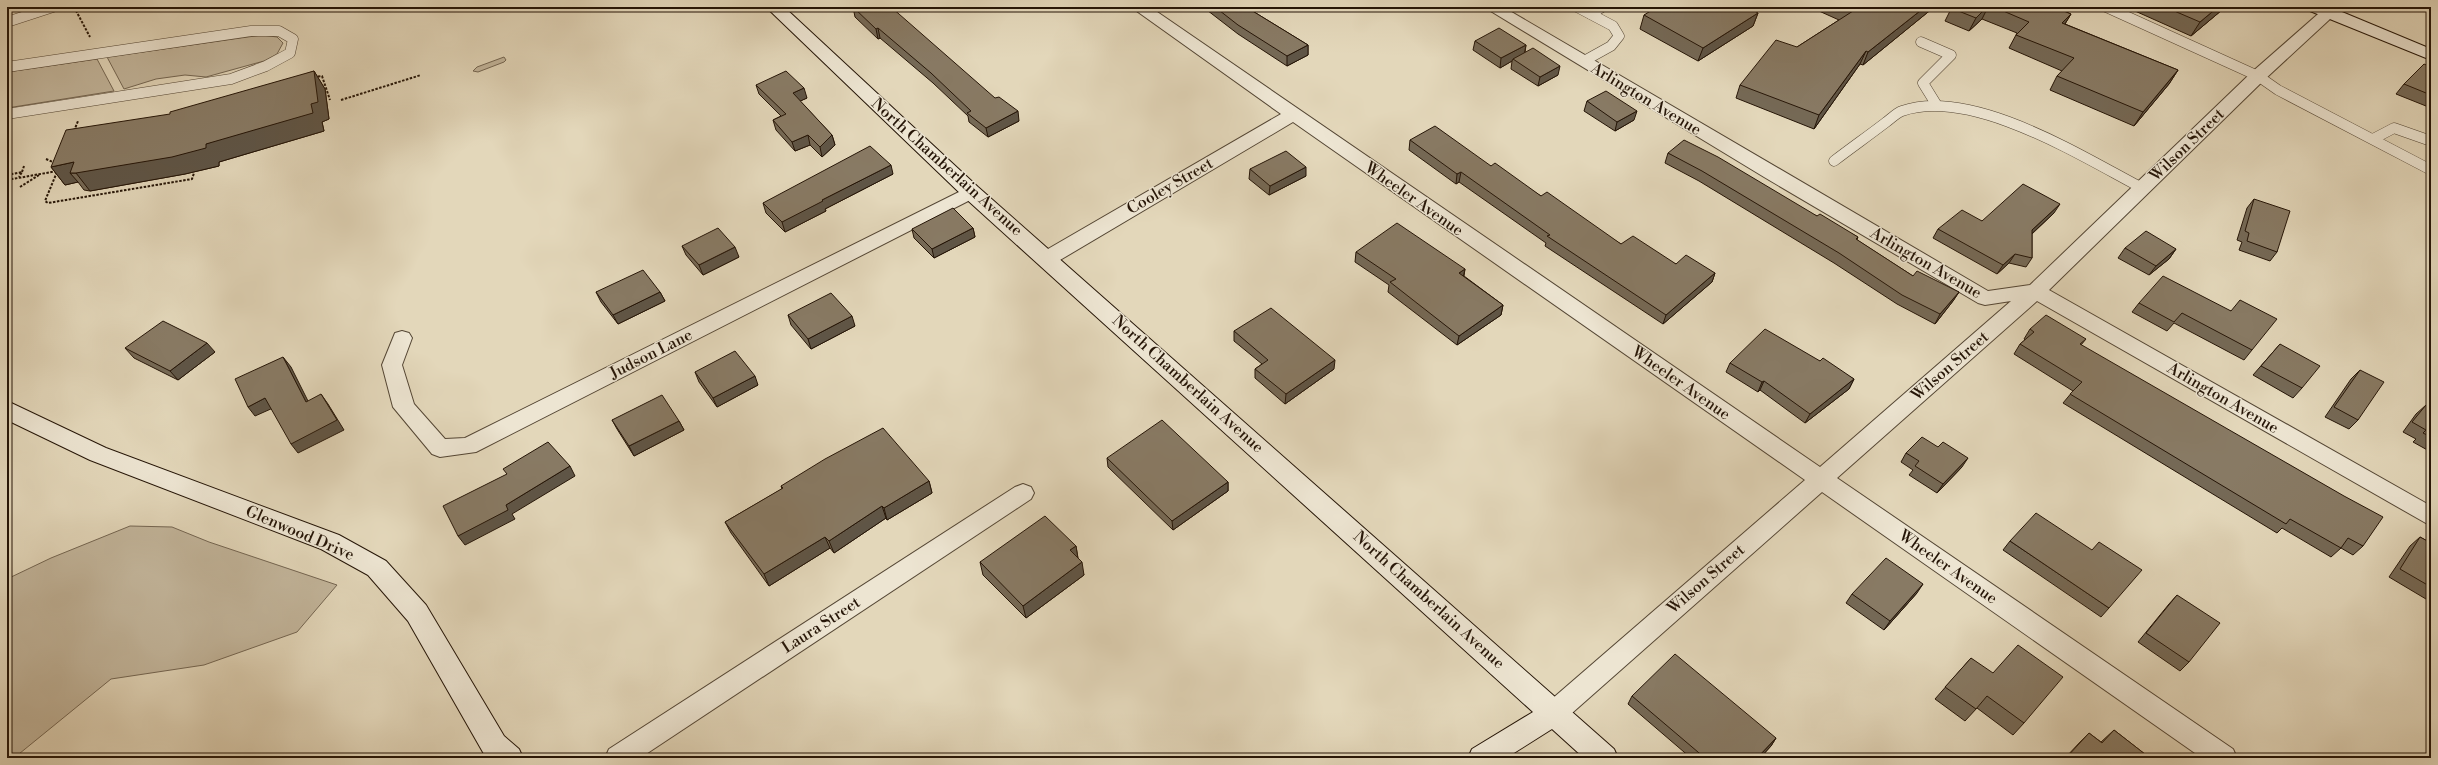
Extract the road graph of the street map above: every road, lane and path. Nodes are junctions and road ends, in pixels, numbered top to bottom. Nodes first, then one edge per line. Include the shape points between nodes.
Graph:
1 (53, 7) edge
2 (774, 7) edge
3 (1139, 7) edge
4 (1492, 7) edge
5 (1577, 7) edge
6 (1602, 7) edge
7 (2106, 7) edge
8 (2326, 9) edge
9 (1590, 14) junction
10 (7, 22) edge
11 (1921, 42) dead end
12 (2431, 55) edge
13 (1584, 61) junction
14 (7, 67) edge
15 (421, 75) dead end
16 (2258, 76) junction
17 (312, 77) edge
18 (330, 100) dead end
19 (341, 100) dead end
20 (1936, 104) junction
21 (7, 114) edge
22 (1292, 115) junction
23 (86, 119) dead end
24 (73, 133) edge
25 (2373, 139) junction
26 (2431, 141) edge
27 (46, 159) dead end
28 (1834, 161) dead end
29 (24, 166) dead end
30 (2431, 170) edge
31 (58, 171) junction
32 (22, 172) junction
33 (194, 173) edge
34 (41, 174) junction
35 (7, 175) edge
36 (19, 178) junction
37 (7, 180) edge
38 (20, 187) dead end
39 (2142, 188) junction
40 (971, 192) junction
41 (1048, 258) junction
42 (2036, 291) junction
43 (402, 338) dead end
44 (7, 410) edge
45 (1820, 478) junction
46 (1024, 493) dead end
47 (2431, 517) edge
48 (1554, 713) junction
49 (509, 758) edge
50 (618, 758) edge
51 (1482, 758) edge
52 (1604, 758) edge
53 (2224, 758) edge

1 - 10 lane
2 - 40 street, North Chamberlain Avenue
3 - 22 street, Wheeler Avenue
4 - 13 street, Arlington Avenue
5 - 9 lane
6 - 9 lane
7 - 16 lane
8 - 12 street
8 - 16 street, Wilson Street
9 - 13 lane via 1613,26 1619,36 1611,46
11 - 20 lane via 1951,55 1923,83
13 - 42 street, Arlington Avenue via 1985,298
14 - 21 lane via 251,31 279,31 293,39 290,53 266,66 231,79
15 - 19 path
16 - 25 lane via 2278,90
16 - 39 street, Wilson Street
17 - 18 path via 322,76
20 - 28 lane via 1902,111
20 - 39 lane via 1958,106 2000,119
22 - 41 street, Cooley Street
22 - 45 street, Wheeler Avenue
23 - 24 path via 78,120
25 - 26 lane via 2394,128
25 - 30 lane
27 - 31 path via 60,165
29 - 32 path
31 - 33 path via 45,201 48,204 192,180
31 - 34 path
32 - 35 path
32 - 36 path
34 - 36 path
34 - 38 path
36 - 37 path
39 - 42 street, Wilson Street
40 - 41 street, North Chamberlain Avenue
40 - 43 street, Judson Lane via 468,446 440,448 404,407 392,365
41 - 48 street, North Chamberlain Avenue
42 - 45 street, Wilson Street
42 - 47 street, Arlington Avenue
44 - 49 street, Glenwood Drive via 98,454 330,542 377,568 418,613 494,745
45 - 48 street, Wilson Street
45 - 53 street, Wheeler Avenue
46 - 50 street, Laura Street
48 - 51 street
48 - 52 street, North Chamberlain Avenue

